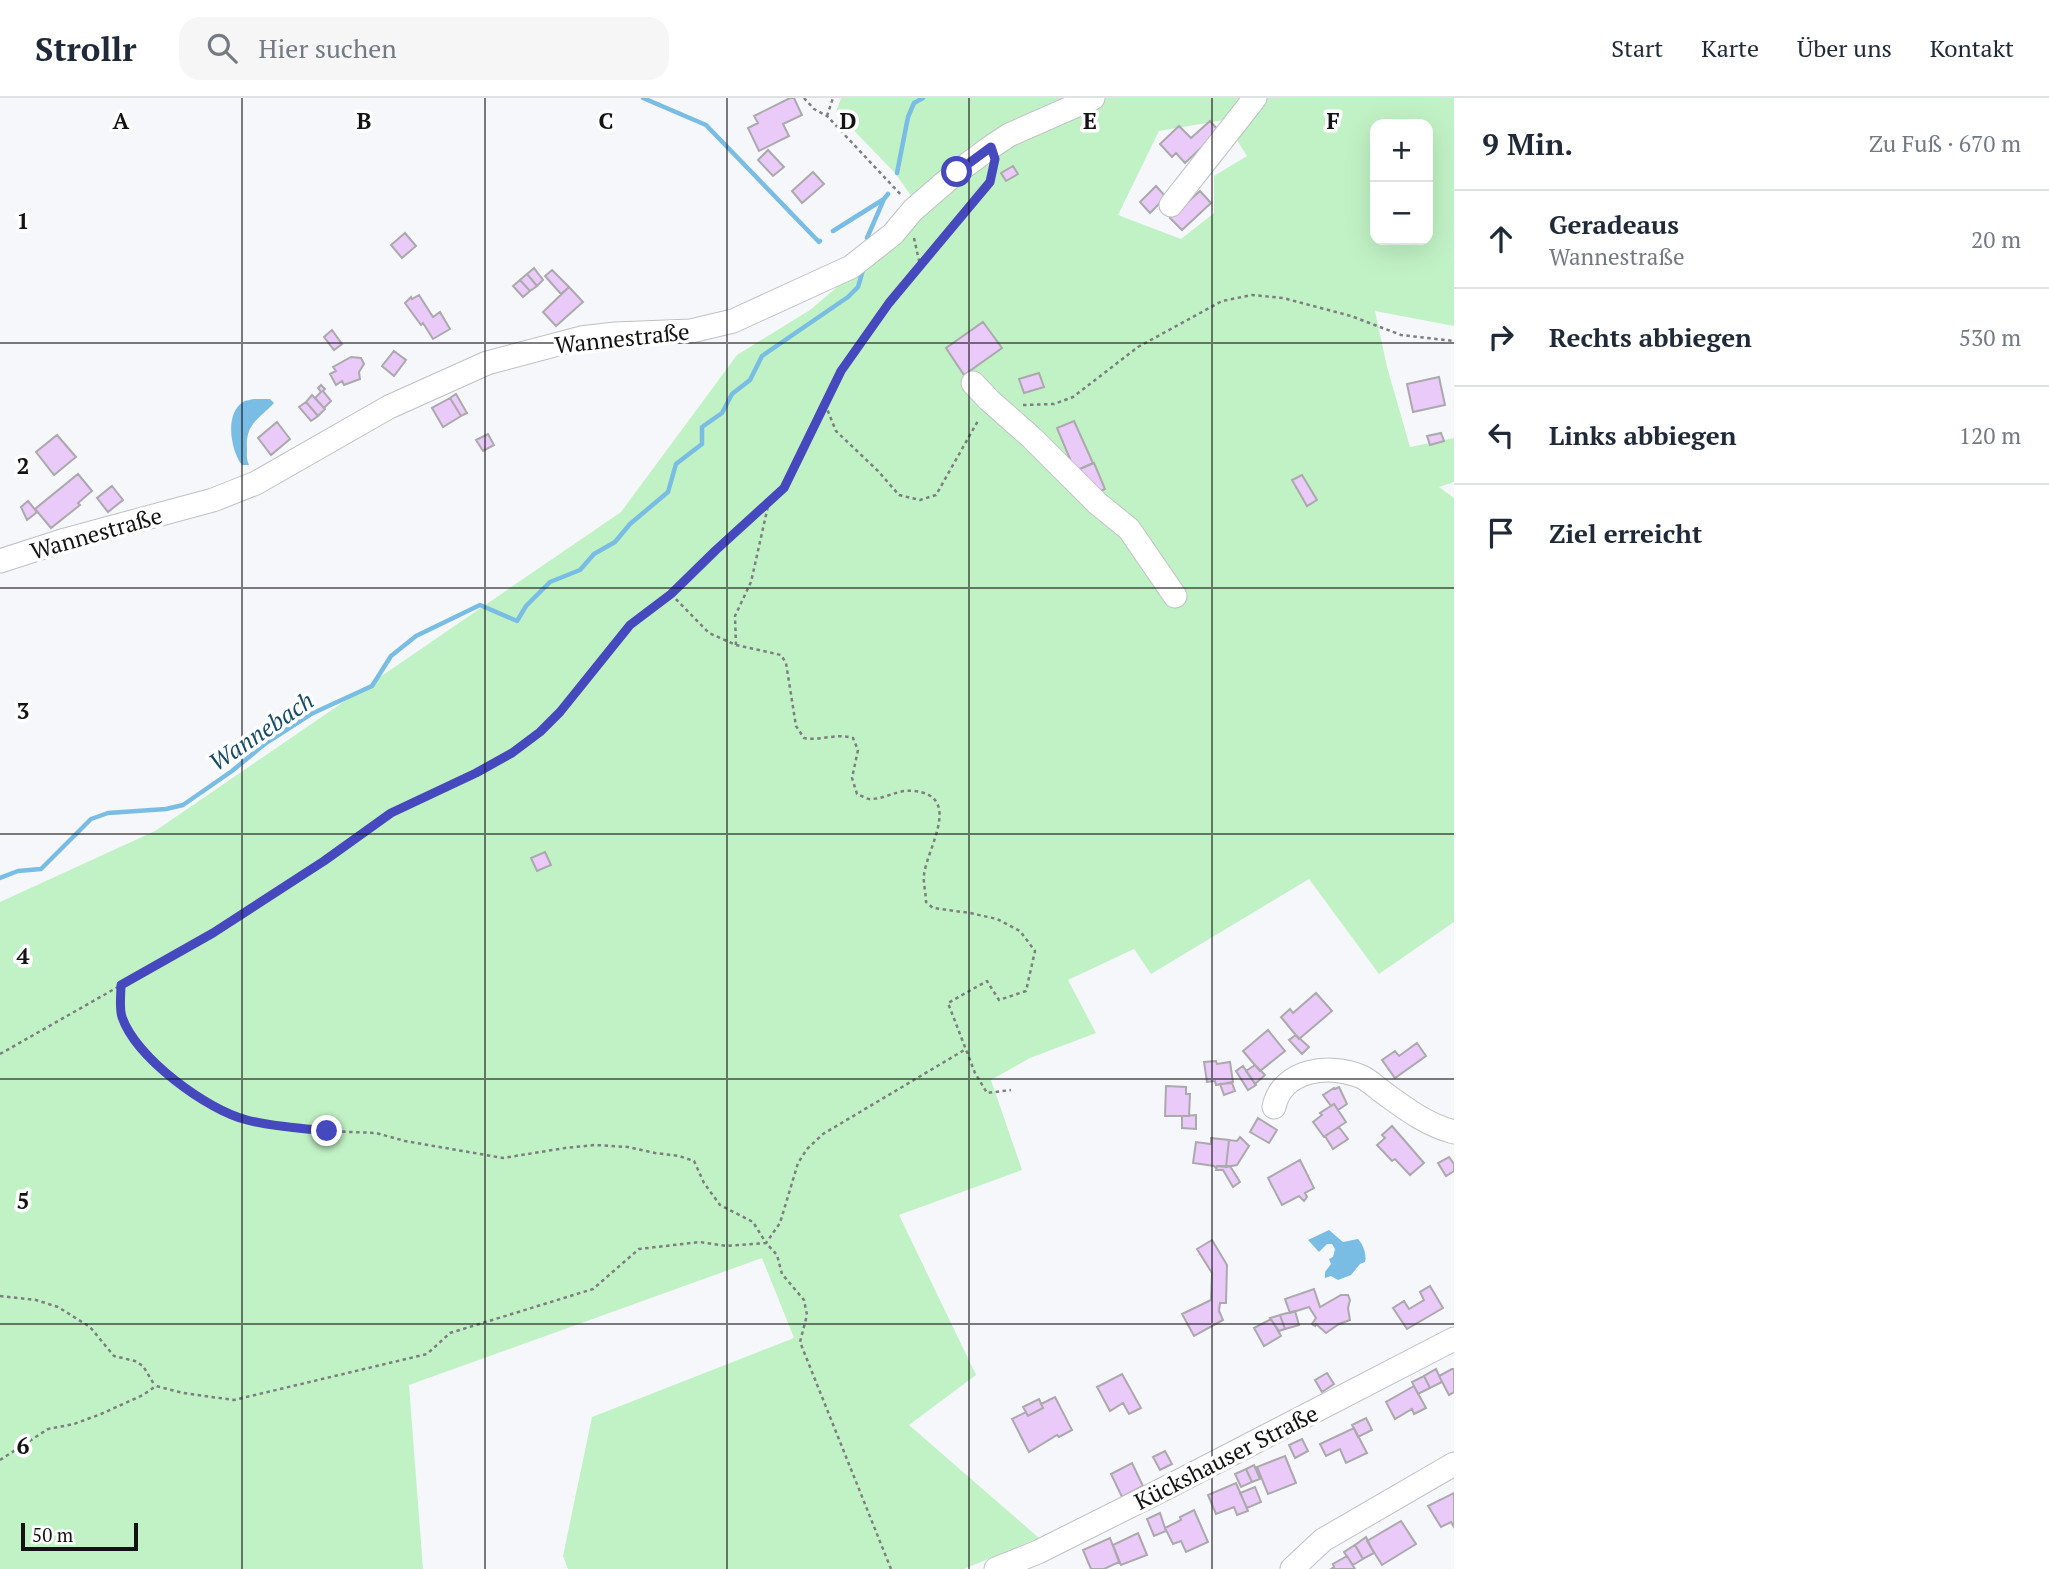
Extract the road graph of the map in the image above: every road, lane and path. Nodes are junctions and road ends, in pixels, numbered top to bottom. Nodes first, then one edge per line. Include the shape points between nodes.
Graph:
1 (804, 98) edge
2 (832, 98) edge
3 (1093, 98) edge
4 (1255, 98) edge
5 (827, 116) junction
6 (991, 147) junction
7 (1171, 205) dead end
8 (914, 210) junction
9 (1454, 341) edge
10 (973, 383) dead end
11 (989, 400) junction
12 (825, 404) junction
13 (1020, 405) dead end
14 (769, 505) junction
15 (0, 561) edge
16 (671, 594) junction
17 (1175, 596) dead end
18 (736, 645) junction
19 (121, 985) junction
20 (966, 1048) junction
21 (0, 1054) edge
22 (1011, 1090) dead end
23 (1273, 1107) dead end
24 (1454, 1132) edge
25 (766, 1243) junction
26 (0, 1296) edge
27 (1454, 1339) edge
28 (156, 1386) junction
29 (0, 1460) edge
30 (1454, 1464) edge
31 (891, 1569) edge
32 (996, 1569) edge
33 (1292, 1569) edge

1 - 5 path
2 - 5 path
3 - 6 street, Wannestraße
4 - 7 street
5 - 8 path
6 - 8 street, Wannestraße
6 - 12 path via 995,159 990,182 889,303 841,371
8 - 15 street, Wannestraße via 893,234 851,267 733,321 691,331 581,338 487,363 389,407 256,483 213,500
9 - 13 path via 1401,335 1351,316 1252,295 1222,301 1138,347 1073,397 1054,404
10 - 11 street
11 - 12 path via 936,495 920,500 899,495 836,431
11 - 17 street via 1129,529
12 - 14 path via 784,488
14 - 16 path
14 - 18 path via 751,582 735,616
16 - 18 path via 709,633
16 - 19 path via 630,625 560,712 512,753 391,813 213,933
18 - 20 path via 781,655 796,726 804,738 853,738 858,750 852,778 857,794 871,800 903,790 933,797 940,808 939,824 924,876 926,902 933,908 997,919 1020,931 1035,951 1026,991 999,1000 987,981 948,1003
19 - 21 path
19 - 25 path via 122,1016 154,1063 211,1105 247,1120 376,1133 503,1158 595,1145 679,1156 694,1161 720,1205 753,1222
20 - 22 path via 987,1093
20 - 25 path via 823,1133 798,1163 780,1223
23 - 24 street via 1276,1094 1293,1079 1318,1070 1338,1071 1362,1077 1428,1123
25 - 28 path via 726,1246 700,1242 639,1249 593,1289 450,1333 428,1354 234,1400
25 - 31 path via 777,1255 782,1274 804,1300 807,1315 800,1342
26 - 28 path via 58,1307 90,1327 114,1356 143,1366
27 - 32 street, Kückshauser Straße via 1160,1491
28 - 29 path via 101,1414 48,1429
30 - 33 street via 1323,1540

